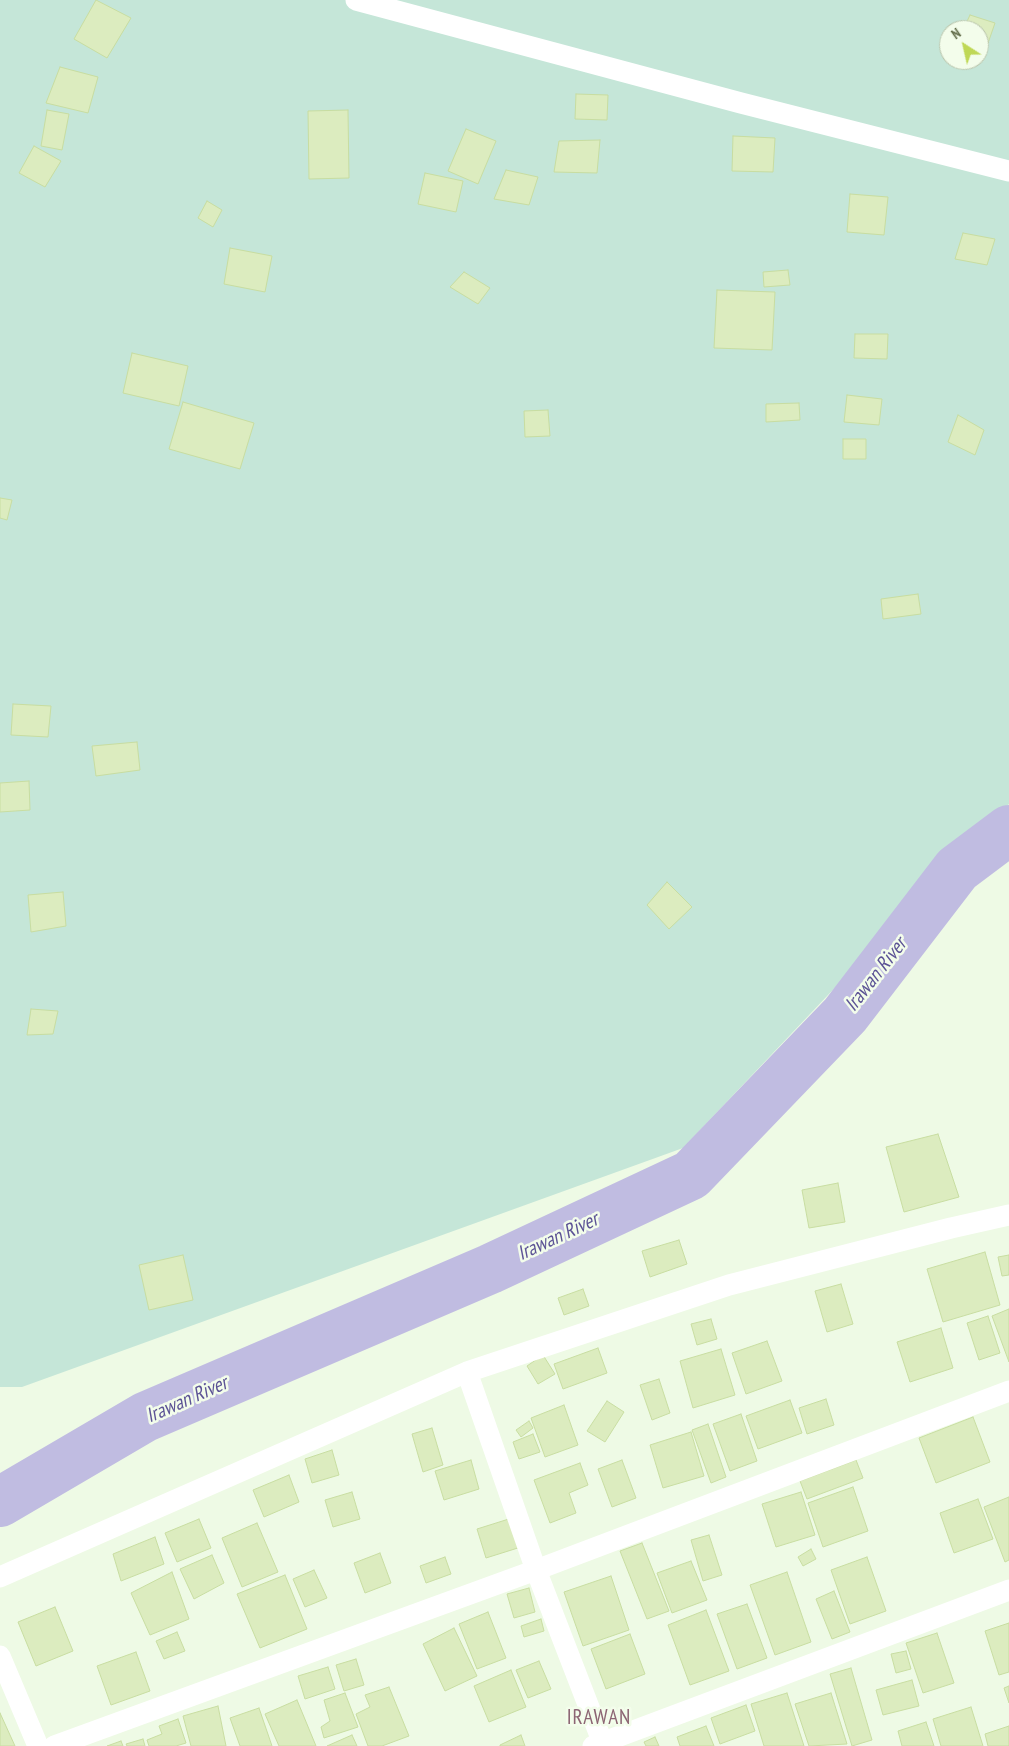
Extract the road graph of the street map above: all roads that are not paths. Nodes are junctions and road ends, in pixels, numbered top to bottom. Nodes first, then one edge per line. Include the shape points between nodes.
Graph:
1 (356, 0) edge
2 (1009, 171) edge
3 (1009, 1215) edge
4 (467, 1372) junction
5 (1009, 1392) edge
6 (536, 1570) junction
7 (0, 1578) edge
8 (1009, 1590) edge
9 (0, 1656) edge
10 (600, 1745) edge
11 (38, 1746) edge
12 (54, 1746) edge

1 - 2 street
3 - 4 street via 729,1285
4 - 6 street
4 - 7 street
5 - 6 street
6 - 10 street
6 - 12 street
8 - 10 street
9 - 11 street

